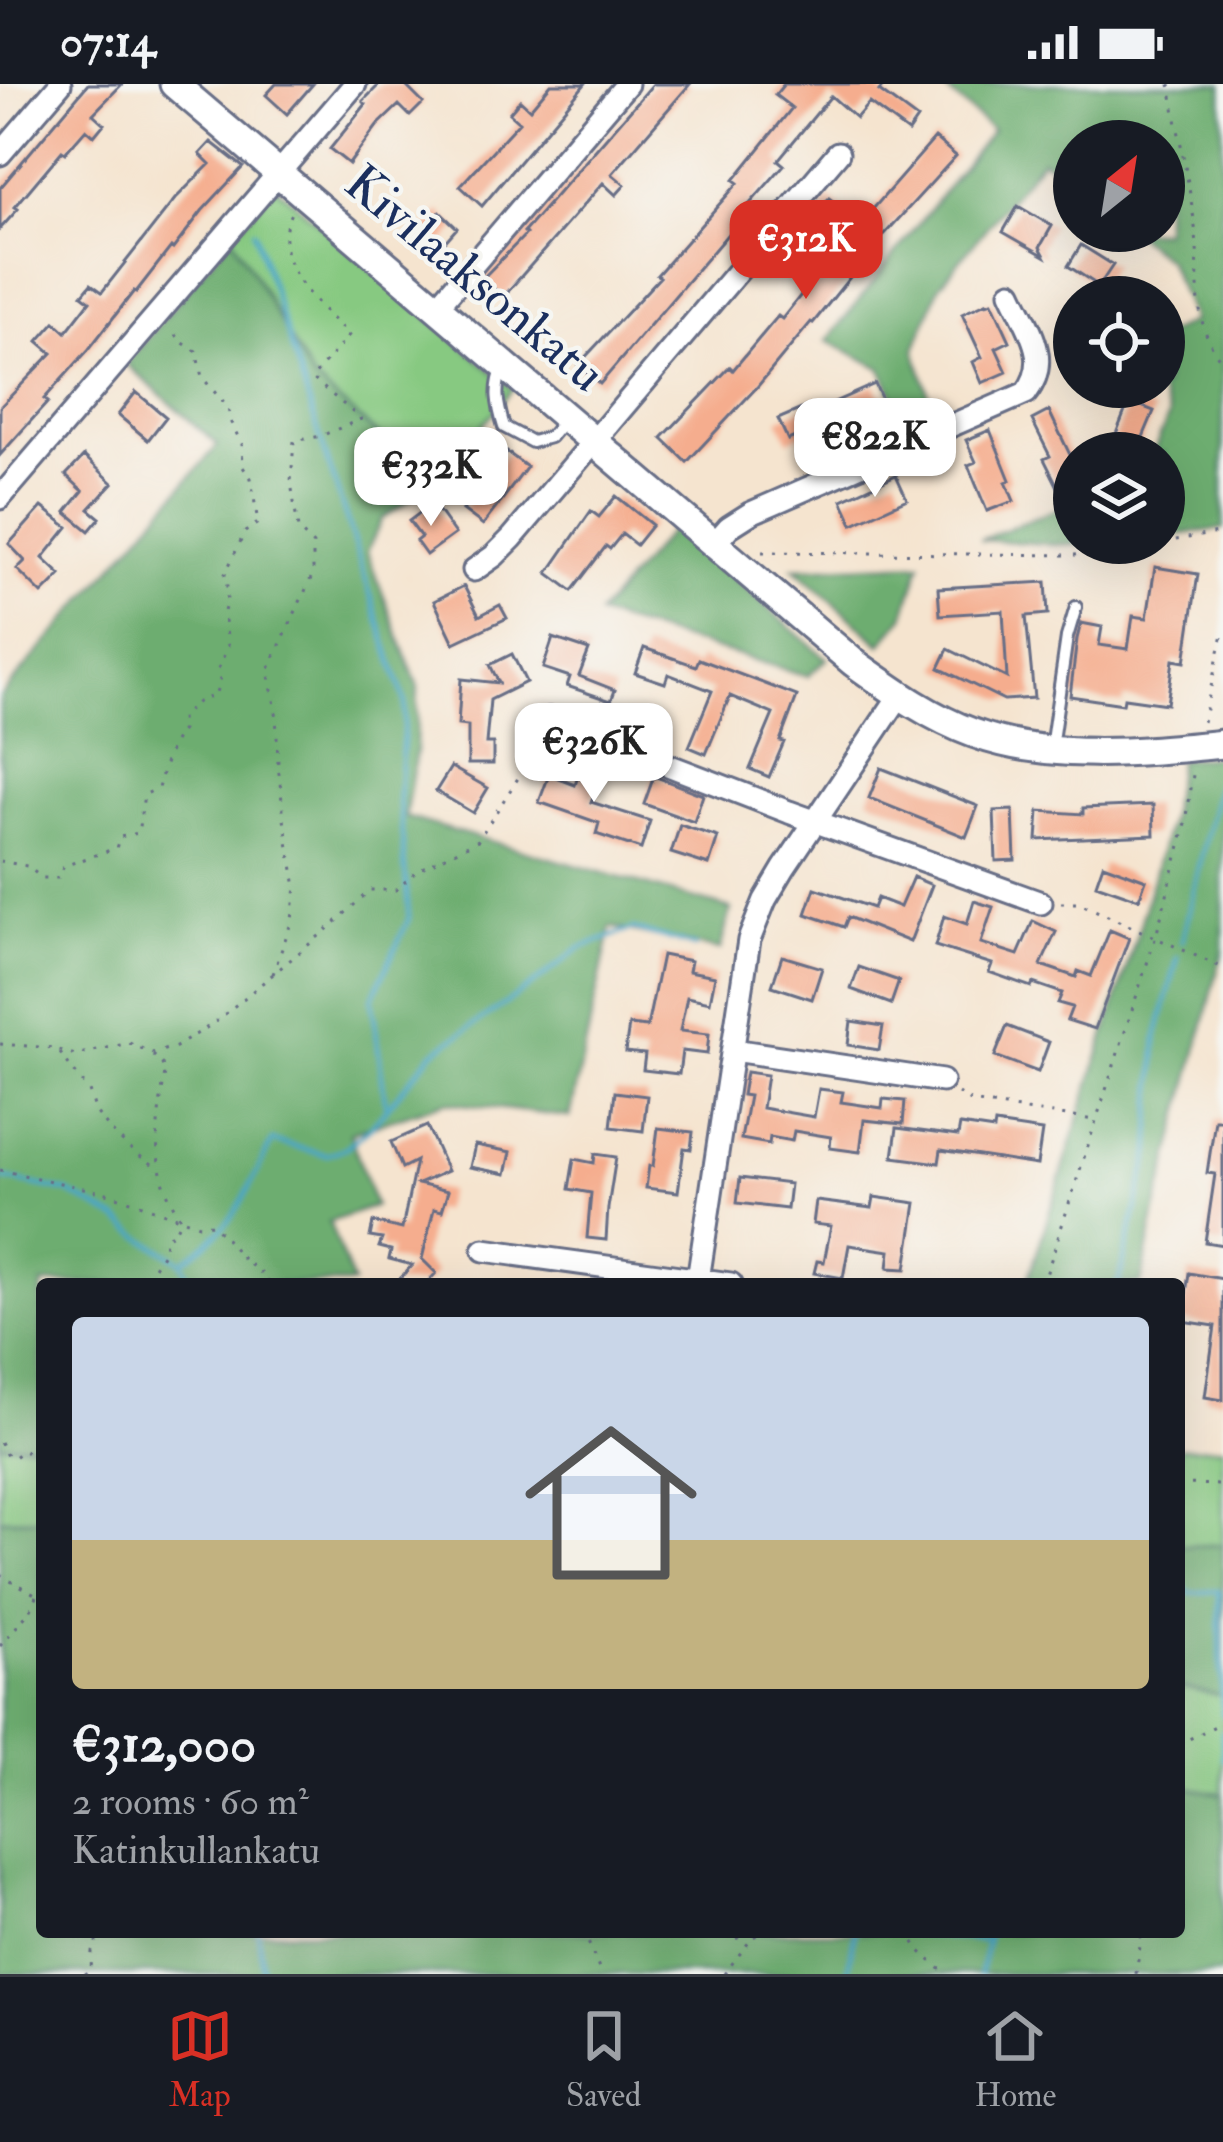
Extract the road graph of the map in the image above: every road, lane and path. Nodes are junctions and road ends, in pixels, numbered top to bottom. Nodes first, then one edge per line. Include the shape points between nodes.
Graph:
1 (61, 84) edge
2 (174, 84) edge
3 (355, 84) edge
4 (627, 84) edge
5 (1170, 84) edge
6 (0, 154) edge
7 (838, 154) dead end
8 (280, 173) junction
9 (305, 194) junction
10 (1011, 292) dead end
11 (437, 307) junction
12 (161, 311) junction
13 (1223, 363) edge
14 (504, 364) junction
15 (566, 417) junction
16 (593, 440) junction
17 (0, 498) edge
18 (1223, 532) edge
19 (1185, 539) edge
20 (715, 543) junction
21 (1053, 555) edge
22 (771, 565) dead end
23 (474, 570) dead end
24 (1076, 607) dead end
25 (1223, 634) edge
26 (900, 695) junction
27 (549, 719) joint
28 (1194, 725) dead end
29 (1223, 744) edge
30 (1051, 751) junction
31 (1195, 763) dead end
32 (816, 821) junction
33 (0, 861) edge
34 (1041, 903) joint
35 (1156, 936) junction
36 (1223, 968) edge
37 (274, 974) junction
38 (0, 1045) edge
39 (57, 1049) junction
40 (733, 1050) junction
41 (152, 1053) junction
42 (942, 1081) joint
43 (1096, 1120) junction
44 (159, 1168) junction
45 (0, 1170) edge
46 (182, 1219) junction
47 (484, 1250) dead end
48 (158, 1278) edge
49 (267, 1278) edge
50 (671, 1278) edge
51 (699, 1278) edge
52 (1045, 1278) edge
53 (0, 1442) edge
54 (36, 1459) edge
55 (1185, 1484) edge
56 (1223, 1485) edge
57 (0, 1574) edge
58 (36, 1595) edge
59 (36, 1603) edge
60 (0, 1646) edge
61 (1223, 1722) edge
62 (1185, 1741) edge
63 (98, 1938) edge
64 (586, 1938) edge
65 (738, 1938) edge
66 (752, 1938) edge
67 (911, 1938) edge
68 (1141, 1938) edge
69 (746, 1946) junction
70 (85, 1974) edge
71 (601, 1974) edge
72 (724, 1974) edge
73 (946, 1974) edge
74 (1136, 1974) edge

1 - 6 street
2 - 8 street, Kivilaaksonkatu
3 - 8 street
4 - 11 street
5 - 13 path via 1196,236 1199,317
7 - 16 street
8 - 9 street, Kivilaaksonkatu
8 - 12 street
9 - 11 street, Kivilaaksonkatu
9 - 37 path via 288,217 286,252 300,284 349,335 312,378 361,419 294,441 294,506 298,529 313,545 313,574 268,671 296,887
10 - 20 street via 1040,367 1026,393 751,513
11 - 14 street, Kivilaaksonkatu
12 - 17 street
12 - 33 path via 196,351 202,377 228,408 251,478 258,523 245,532 225,574 228,646 220,681 215,695 182,716 158,788 144,795 137,833 64,866 58,878
14 - 15 street, Kivilaaksonkatu
14 - 15 lane via 496,382 504,427 532,442 550,437
15 - 16 street, Kivilaaksonkatu
16 - 20 street, Kivilaaksonkatu
16 - 23 street via 512,538
18 - 19 path
20 - 26 street, Kivilaaksonkatu
21 - 22 path via 756,552
24 - 30 lane
25 - 28 path via 1203,724
26 - 30 street, Kivilaaksonkatu via 973,733
26 - 32 street
27 - 32 street
27 - 37 path via 478,840 396,890 370,890
29 - 30 street, Kivilaaksonkatu
31 - 35 path
32 - 34 street
32 - 40 street via 749,940
34 - 35 path via 1079,903
35 - 36 path
35 - 43 path
37 - 41 path via 214,1023
38 - 39 path
39 - 41 path via 75,1055 129,1042
39 - 44 path via 112,1132
40 - 42 street
40 - 51 street
41 - 44 path via 165,1073
42 - 43 path via 971,1102
43 - 52 path
44 - 46 path
45 - 46 path
46 - 48 path via 164,1238
46 - 49 path via 212,1224
47 - 50 street
53 - 54 path via 7,1456 23,1450
55 - 56 path
57 - 58 path
59 - 60 path
61 - 62 path
63 - 70 path
64 - 71 path
65 - 69 path
66 - 69 path
67 - 73 path
68 - 74 path
69 - 72 path

